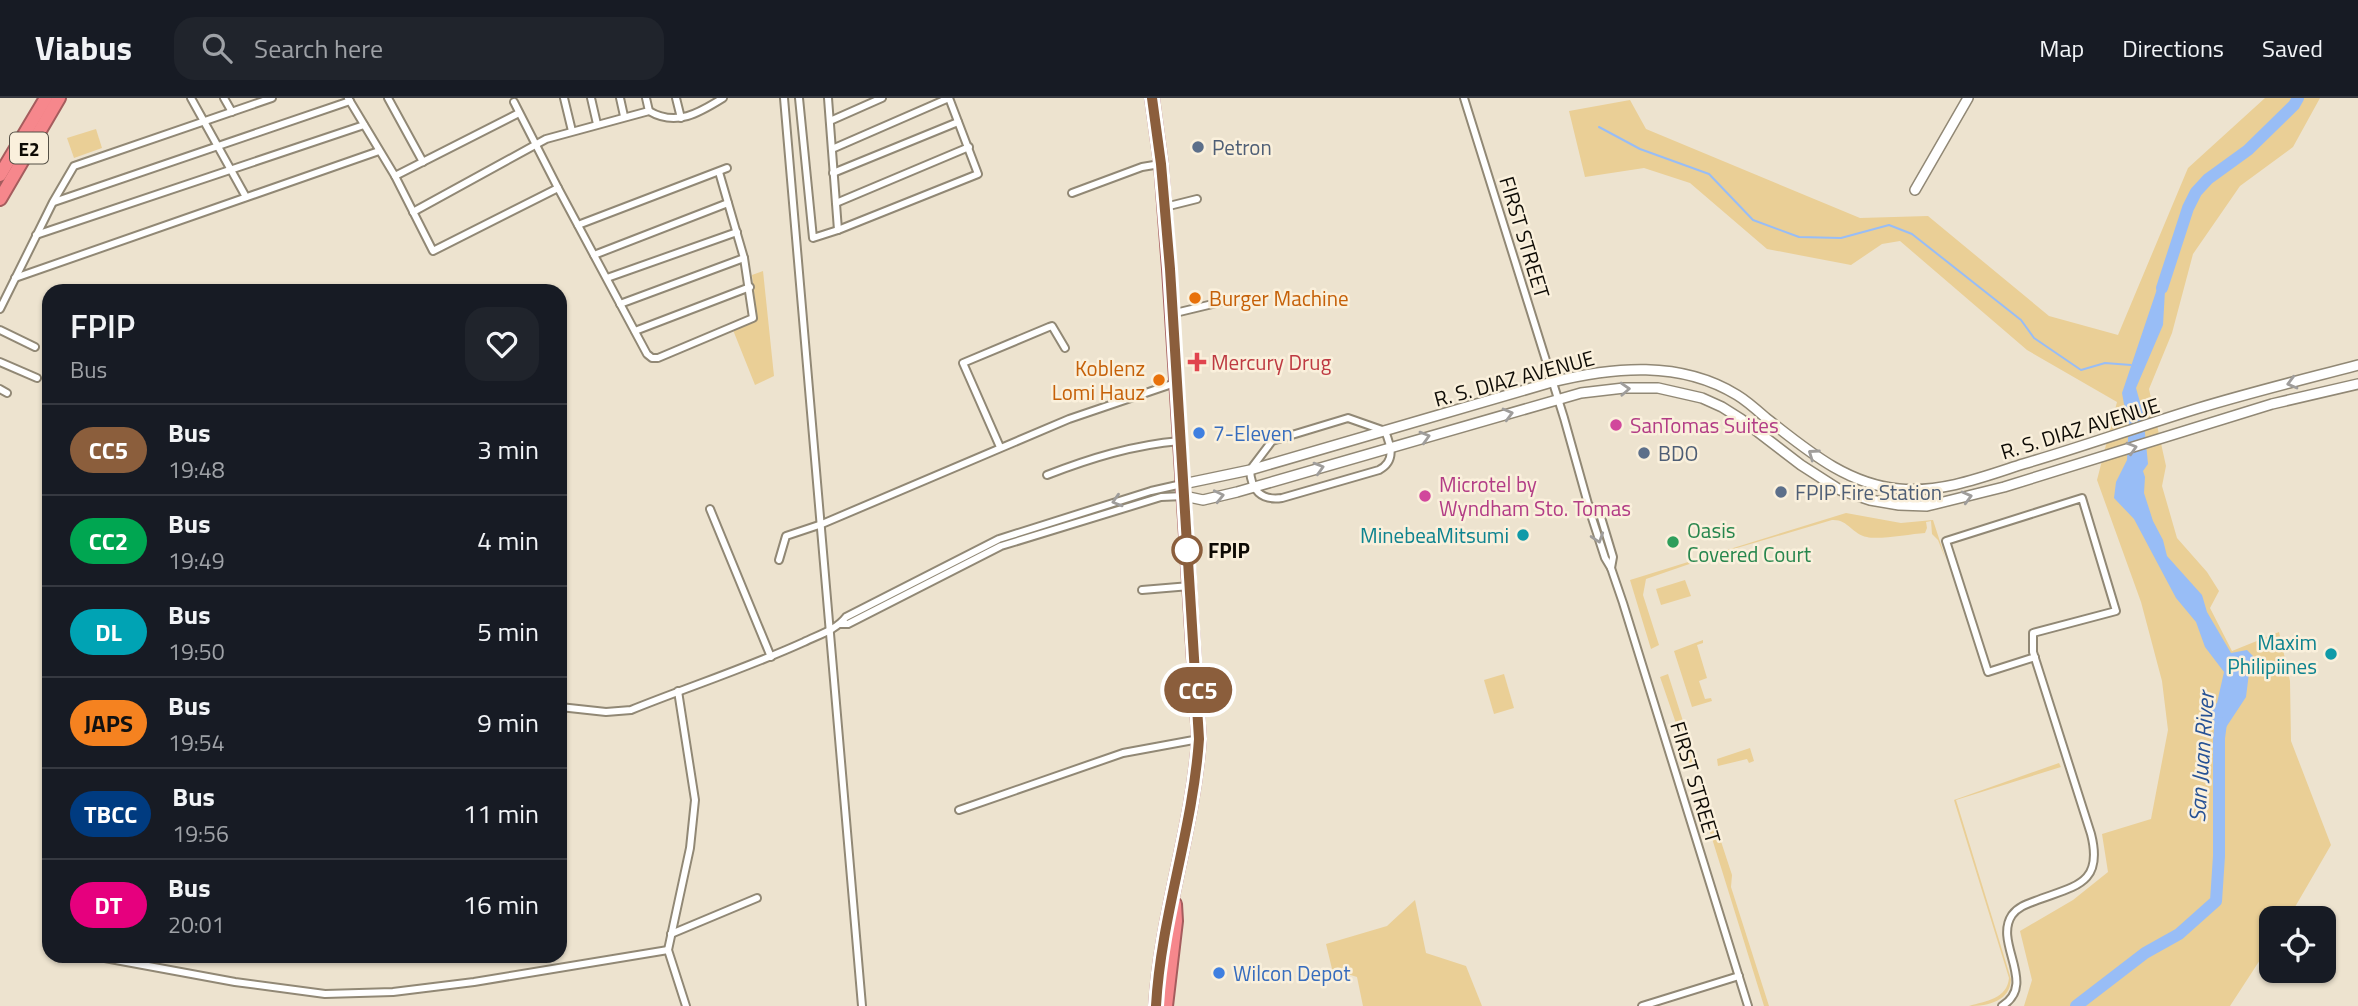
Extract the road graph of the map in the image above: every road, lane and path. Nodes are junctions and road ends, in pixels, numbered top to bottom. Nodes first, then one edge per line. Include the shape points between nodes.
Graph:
1 (46, 98) edge
2 (59, 98) edge
3 (191, 98) edge
4 (224, 98) edge
5 (272, 98) edge
6 (388, 98) edge
7 (564, 98) edge
8 (591, 98) edge
9 (620, 98) edge
10 (646, 98) edge
11 (676, 98) edge
12 (707, 98) edge
13 (723, 98) edge
14 (783, 98) edge
15 (799, 98) edge
16 (828, 98) edge
17 (882, 98) edge
18 (949, 98) edge
19 (1152, 98) edge
20 (1464, 98) edge
21 (1968, 98) edge
22 (349, 99) edge
23 (256, 101) edge
24 (514, 102) dead end
25 (709, 107) junction
26 (649, 111) junction
27 (232, 112) junction
28 (519, 113) junction
29 (624, 116) junction
30 (681, 118) junction
31 (204, 121) junction
32 (830, 121) junction
33 (958, 122) junction
34 (597, 124) junction
35 (364, 125) junction
36 (572, 131) junction
37 (536, 144) junction
38 (218, 146) junction
39 (969, 147) junction
40 (832, 149) junction
41 (379, 151) junction
42 (423, 162) junction
43 (1161, 164) junction
44 (727, 168) dead end
45 (231, 170) junction
46 (719, 172) junction
47 (833, 173) junction
48 (0, 175) edge
49 (395, 176) junction
50 (558, 188) junction
51 (1915, 190) dead end
52 (1072, 193) dead end
53 (246, 198) junction
54 (0, 199) edge
55 (1197, 199) dead end
56 (53, 202) junction
57 (728, 203) junction
58 (836, 203) junction
59 (1164, 207) junction
60 (413, 212) junction
61 (578, 225) junction
62 (838, 230) junction
63 (737, 232) junction
64 (36, 236) junction
65 (594, 255) junction
66 (744, 258) junction
67 (15, 278) junction
68 (607, 278) junction
69 (750, 287) junction
70 (1221, 302) dead end
71 (620, 304) junction
72 (0, 309) edge
73 (1171, 314) junction
74 (0, 330) edge
75 (635, 331) junction
76 (35, 347) dead end
77 (1065, 348) dead end
78 (0, 362) edge
79 (2358, 365) edge
80 (37, 379) dead end
81 (1176, 383) junction
82 (1552, 383) junction
83 (2358, 384) edge
84 (0, 389) edge
85 (8, 393) dead end
86 (1558, 400) junction
87 (1453, 411) junction
88 (1458, 428) junction
89 (1385, 431) junction
90 (1180, 441) junction
91 (1000, 447) junction
92 (1391, 447) junction
93 (1250, 470) junction
94 (2000, 471) junction
95 (1048, 475) dead end
96 (1254, 487) junction
97 (2004, 487) junction
98 (1900, 489) junction
99 (1183, 490) junction
100 (1899, 505) junction
101 (710, 509) dead end
102 (822, 524) junction
103 (779, 560) dead end
104 (1189, 586) junction
105 (1142, 590) dead end
106 (841, 624) junction
107 (829, 631) junction
108 (771, 657) junction
109 (2035, 657) junction
110 (678, 691) junction
111 (567, 708) edge
112 (1199, 739) junction
113 (958, 810) dead end
114 (1175, 887) junction
115 (758, 898) dead end
116 (671, 934) junction
117 (668, 950) junction
118 (132, 963) edge
119 (1739, 976) junction
120 (686, 1006) edge
121 (862, 1006) edge
122 (1156, 1006) edge
123 (1166, 1006) edge
124 (1642, 1006) edge
125 (1748, 1006) edge
126 (2003, 1006) edge

1 - 48 highway, E2
2 - 54 highway, E2
3 - 31 street
4 - 27 street
5 - 23 street
6 - 42 street
7 - 36 street
8 - 34 street
9 - 29 street
10 - 26 street
11 - 30 street
12 - 25 street
13 - 25 street
14 - 102 street
15 - 62 street via 813,238
16 - 32 street
17 - 32 street
18 - 33 street
18 - 40 street
19 - 43 highway
20 - 82 street, FIRST STREET
21 - 51 street
22 - 35 street
22 - 38 street
23 - 27 street
24 - 28 street
25 - 30 street
26 - 29 street
26 - 30 street via 666,119
27 - 31 street
28 - 37 street
28 - 42 street
29 - 34 street
31 - 38 street
31 - 56 street via 74,166
32 - 40 street
33 - 39 street
33 - 47 street
34 - 36 street
35 - 41 street
35 - 45 street
36 - 37 street
37 - 50 street
37 - 60 street
38 - 45 street
38 - 56 street
39 - 58 street
39 - 62 street via 978,174
40 - 47 street
41 - 49 street
41 - 53 street
42 - 49 street
43 - 52 street
43 - 59 highway
44 - 46 street
45 - 53 street
45 - 64 street
46 - 57 street
46 - 61 street
47 - 58 street
49 - 60 street
50 - 60 street via 433,251
50 - 61 street
53 - 67 street
55 - 59 street
56 - 64 street
57 - 63 street
57 - 65 street
58 - 62 street
59 - 73 highway
61 - 65 street
63 - 66 street
63 - 68 street
64 - 67 street
65 - 68 street
66 - 69 street
66 - 71 street
67 - 72 street
68 - 71 street
69 - 75 street
69 - 75 street via 753,317 658,358 647,354
70 - 73 street
71 - 75 street
73 - 81 highway
74 - 76 street
77 - 91 street via 1052,326 963,363
78 - 80 street
79 -> 94 street, R. S. DIAZ AVENUE via 2200,408
81 - 90 highway
81 - 91 street
82 - 86 street, FIRST STREET
82 - 87 street, R. S. DIAZ AVENUE
98 -> 82 street, R. S. DIAZ AVENUE via 1845,475 1737,395 1698,379 1661,370 1622,369
97 -> 83 street, R. S. DIAZ AVENUE via 2272,404
84 - 85 street
88 -> 86 street, R. S. DIAZ AVENUE
86 -> 100 street, R. S. DIAZ AVENUE via 1624,388 1658,388 1702,398 1741,419 1840,490
86 - 119 street, FIRST STREET
87 - 88 street
87 - 89 street, R. S. DIAZ AVENUE
92 -> 88 street, R. S. DIAZ AVENUE
89 - 92 street
89 - 93 street, R. S. DIAZ AVENUE
89 - 93 street via 1342,419 1272,440
90 - 95 street via 1149,443
90 - 99 highway
91 - 102 street
96 -> 92 street, R. S. DIAZ AVENUE
92 - 96 street via 1387,466 1373,472 1277,499 1264,498
93 - 96 street
93 - 99 street, R. S. DIAZ AVENUE
94 - 97 street
94 - 98 street, R. S. DIAZ AVENUE via 1941,488
99 -> 96 street, R. S. DIAZ AVENUE via 1203,500
100 -> 97 street, R. S. DIAZ AVENUE via 1927,506
98 - 100 street
99 - 104 highway
99 - 106 street via 1001,547
99 -> 106 street via 1151,491 999,538 846,617
101 - 108 street
102 - 103 street via 786,536
102 - 107 street
104 - 105 street
104 - 112 highway
106 - 107 street
107 - 108 street
107 - 121 street
108 - 110 street
109 - 109 street via 2033,633 2116,611 2082,498 1946,541 1988,672
109 - 126 street via 2091,834 2095,861 2081,883 2025,905 2011,918 2008,934 2017,982 2012,998
110 - 111 street via 631,710
110 - 116 street via 695,800 690,848
112 - 113 street via 1123,754
112 - 114 highway
114 - 122 highway
114 - 123 highway via 1176,921
115 - 116 street
116 - 117 street
117 - 118 street via 474,982 325,994
117 - 120 street
119 - 124 street
119 - 125 street, FIRST STREET

